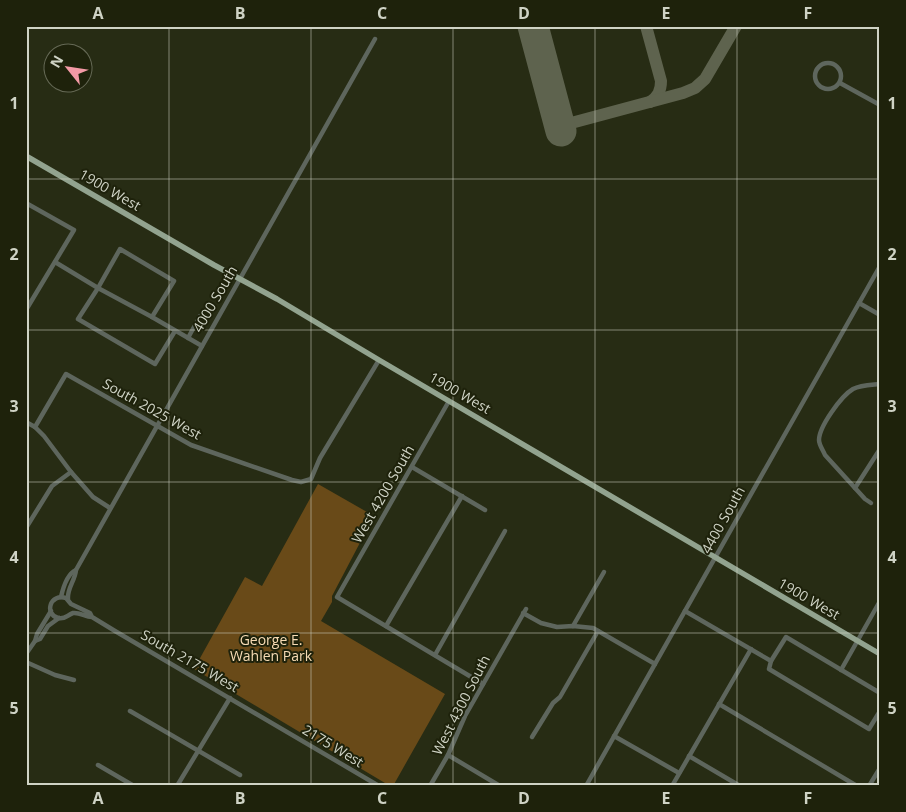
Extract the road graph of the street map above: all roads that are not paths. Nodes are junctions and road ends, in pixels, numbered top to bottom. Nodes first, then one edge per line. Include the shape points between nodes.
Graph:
1 (375, 39) dead end
2 (840, 83) junction
3 (880, 105) edge
4 (26, 156) edge
5 (26, 203) edge
6 (55, 262) junction
7 (880, 266) edge
8 (240, 278) junction
9 (98, 288) junction
10 (859, 303) junction
11 (26, 310) edge
12 (880, 315) edge
13 (200, 316) dead end
14 (152, 317) junction
15 (175, 331) junction
16 (188, 338) junction
17 (202, 346) junction
18 (379, 360) junction
19 (880, 384) edge
20 (449, 401) junction
21 (26, 422) edge
22 (157, 425) junction
23 (35, 427) junction
24 (880, 449) edge
25 (412, 466) junction
26 (71, 472) junction
27 (855, 488) junction
28 (462, 496) junction
29 (871, 503) dead end
30 (110, 508) junction
31 (486, 510) dead end
32 (26, 528) edge
33 (505, 531) dead end
34 (714, 558) junction
35 (76, 570) junction
36 (604, 572) dead end
37 (61, 597) junction
38 (880, 601) edge
39 (70, 602) junction
40 (51, 611) junction
41 (685, 611) junction
42 (70, 614) junction
43 (92, 617) junction
44 (59, 618) junction
45 (386, 626) junction
46 (573, 626) junction
47 (598, 631) junction
48 (35, 641) junction
49 (857, 641) junction
50 (751, 649) junction
51 (26, 654) edge
52 (880, 654) edge
53 (434, 655) junction
54 (771, 661) junction
55 (26, 662) edge
56 (655, 664) junction
57 (841, 670) junction
58 (74, 680) dead end
59 (483, 684) junction
60 (880, 693) edge
61 (230, 698) junction
62 (719, 704) junction
63 (130, 711) dead end
64 (880, 711) edge
65 (276, 725) joint
66 (614, 736) junction
67 (532, 737) dead end
68 (198, 751) junction
69 (448, 755) junction
70 (689, 756) junction
71 (98, 765) dead end
72 (880, 768) edge
73 (679, 773) junction
74 (240, 775) dead end
75 (368, 780) junction
76 (365, 785) edge
77 (134, 786) edge
78 (177, 786) edge
79 (379, 786) edge
80 (430, 786) edge
81 (500, 786) edge
82 (586, 786) edge
83 (672, 786) edge
84 (740, 786) edge
85 (858, 786) edge
86 (869, 786) edge

1 - 8 street, 4000 South
2 - 2 street via 841,72 837,66 824,63 819,66 815,79 817,84 824,89 832,89
2 - 3 street
4 - 8 main road, 1900 West
5 - 6 street via 74,230
6 - 9 street
6 - 11 street
7 - 10 street, 4400 South
8 - 17 street, 4000 South
8 - 18 main road, 1900 West
9 - 14 street
9 - 14 street via 120,249 174,281
9 - 15 street via 78,318 155,364
10 - 12 street
10 - 34 street, 4400 South
13 - 16 street
14 - 15 street
15 - 16 street
16 - 17 street
17 - 22 street, 4000 South
18 - 20 main road, 1900 West
18 - 22 street, South 2025 West via 320,458 311,479 301,482 190,445
19 - 27 street via 855,388 846,394 837,404 819,440 826,455
20 - 25 street, West 4200 South
20 - 34 main road, 1900 West
21 - 23 street
22 - 23 street, South 2025 West via 66,374
22 - 30 street, 4000 South
23 - 26 street
24 - 27 street
25 - 28 street
25 - 45 street, West 4200 South via 337,597
26 - 30 street via 93,497
26 - 32 street via 52,486
27 - 29 street
28 - 31 street
28 - 45 street
30 - 35 street, 4000 South
33 - 53 street
34 - 41 street, 4400 South
34 - 49 main road, 1900 West
35 - 37 street, 4000 South via 71,572
35 - 39 street, 4000 South via 69,587
36 - 46 street
37 - 39 street
37 - 40 street via 52,602
38 - 49 street
39 - 42 street
39 - 43 street, South 2175 West
40 - 44 street
40 - 48 street
41 - 50 street
41 - 56 street, 4400 South
42 - 43 street, South 2175 West
42 - 44 street
43 - 61 street, South 2175 West
44 - 48 street
45 - 53 street
46 - 47 street
46 - 59 street, West 4300 South via 540,623 524,611
47 - 56 street
47 - 67 street via 560,697
48 - 51 street
49 - 52 main road, 1900 West
49 - 57 street
50 - 54 street
50 - 62 street
53 - 59 street
54 - 57 street via 786,637
54 - 64 street via 769,669 869,729
55 - 58 street via 54,676
56 - 66 street, 4400 South
57 - 60 street
59 - 69 street, West 4300 South
61 - 65 street, South 2175 West
61 - 68 street
62 - 70 street
62 - 85 street
63 - 68 street
65 - 75 street, 2175 West
66 - 73 street
66 - 82 street, 4400 South
68 - 74 street
68 - 78 street
69 - 80 street, West 4300 South
69 - 81 street
70 - 73 street
70 - 84 street
71 - 77 street
72 - 86 street
73 - 83 street
75 - 76 street
75 - 79 street, 2175 West

